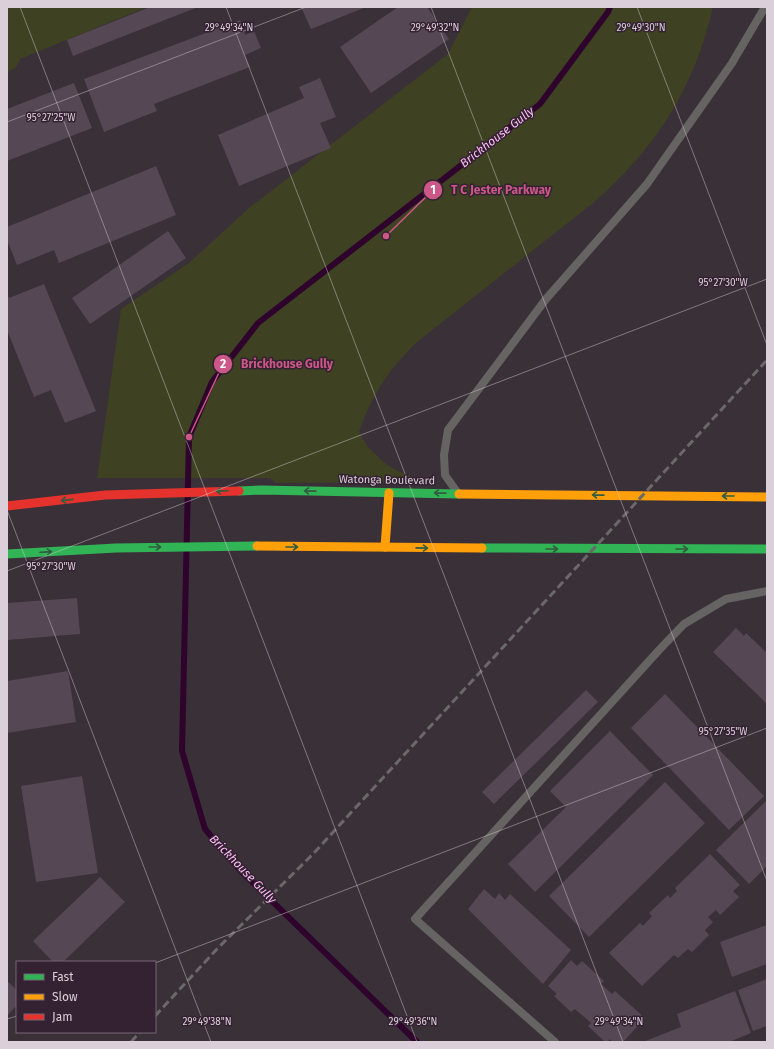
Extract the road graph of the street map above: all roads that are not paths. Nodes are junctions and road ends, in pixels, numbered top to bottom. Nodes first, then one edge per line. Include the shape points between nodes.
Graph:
1 (765, 7) edge
2 (389, 493) junction
3 (458, 494) junction
4 (767, 497) edge
5 (7, 506) edge
6 (386, 547) junction
7 (767, 549) edge
8 (7, 554) edge
9 (767, 591) edge
10 (555, 1042) edge

1 - 3 lane via 732,63 647,184 546,299 448,430 444,456 445,475
3 -> 2 main road, Watonga Boulevard
2 -> 5 main road, Watonga Boulevard via 261,490 105,495
2 - 6 main road
4 -> 3 main road, Watonga Boulevard
6 -> 7 main road
8 -> 6 main road via 116,548
9 - 10 lane via 726,599 684,624 415,920

